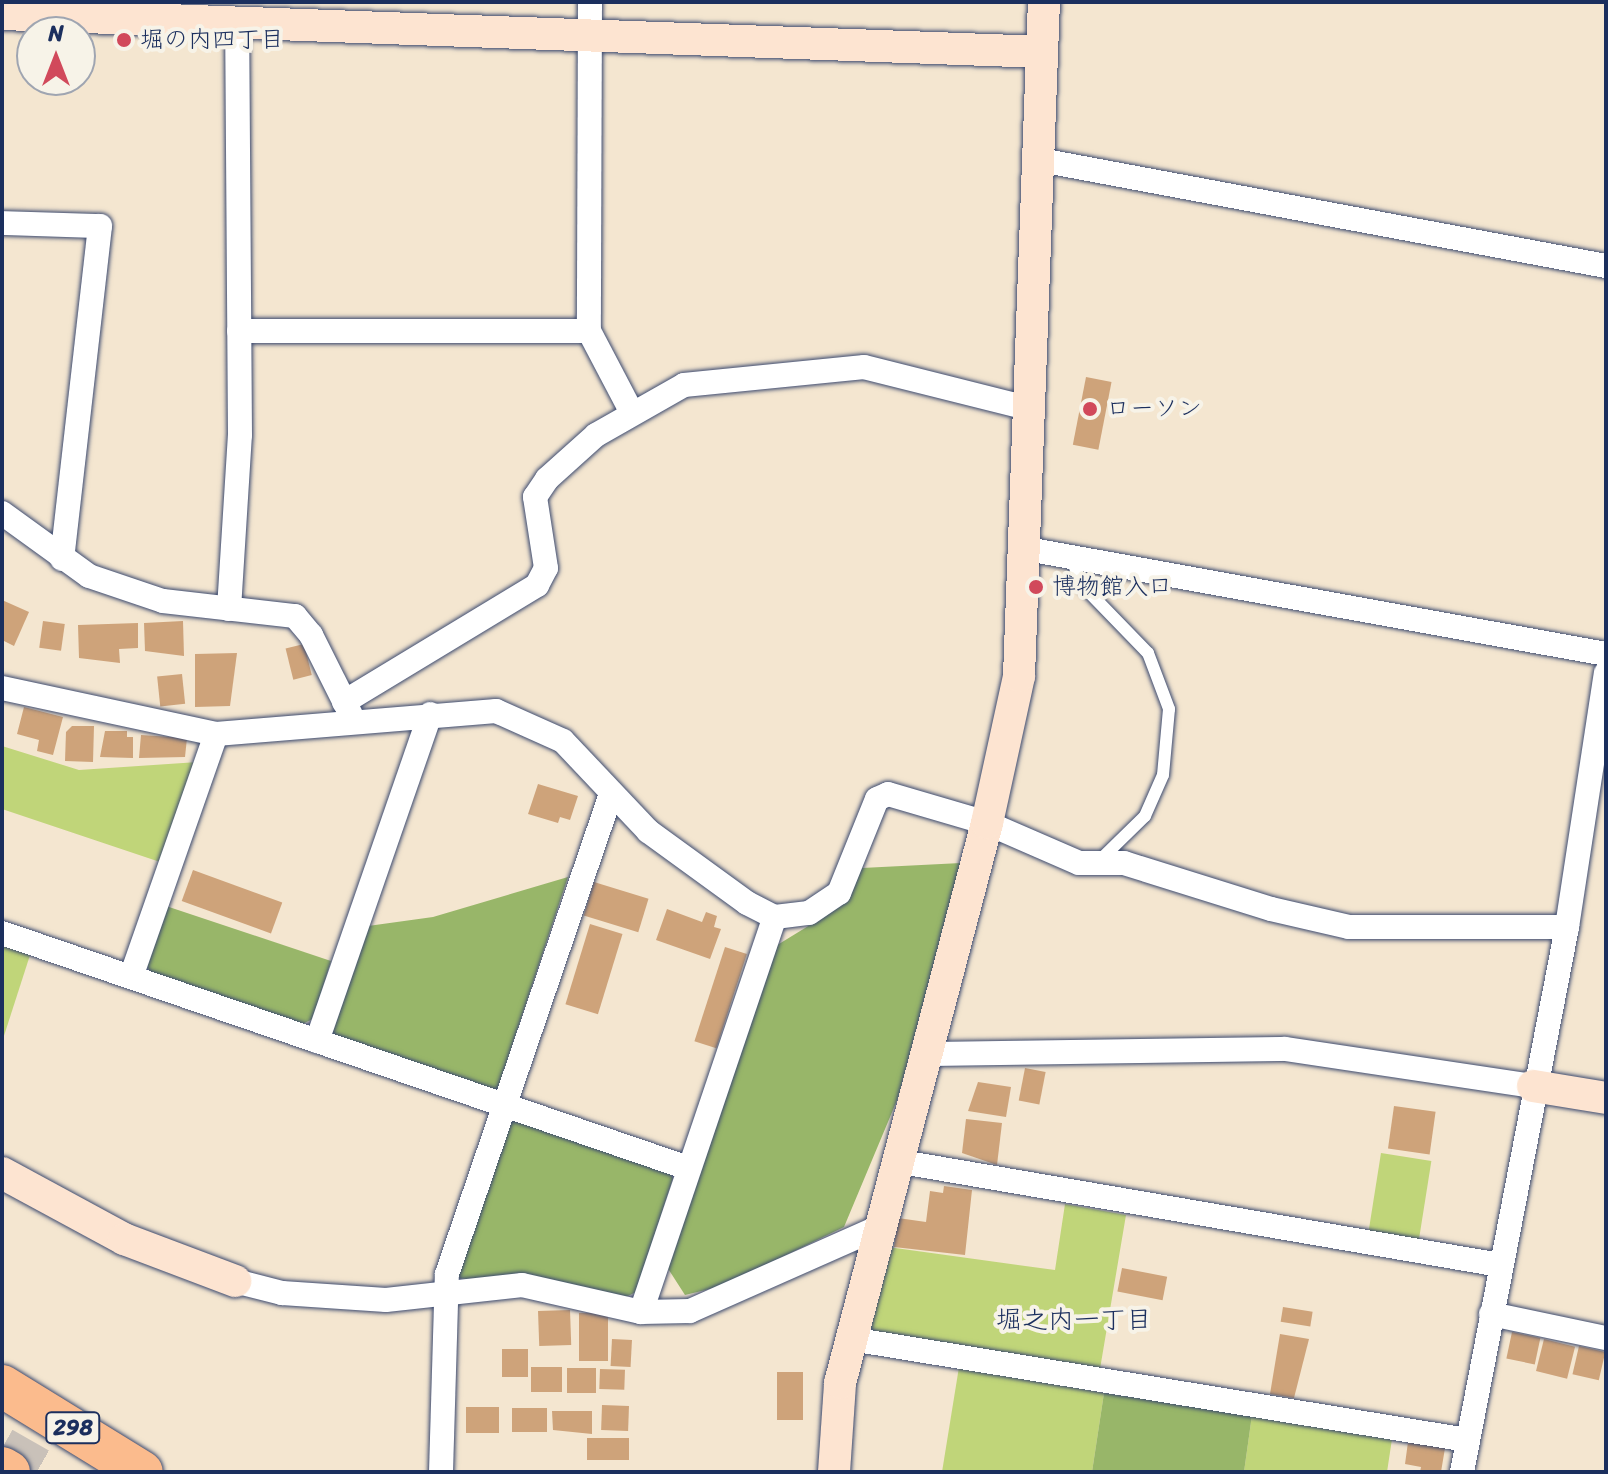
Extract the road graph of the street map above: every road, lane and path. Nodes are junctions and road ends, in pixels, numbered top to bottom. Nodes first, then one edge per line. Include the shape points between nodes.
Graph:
1 (1044, 2) edge
2 (2, 14) edge
3 (590, 18) edge
4 (237, 22) junction
5 (1042, 52) junction
6 (1040, 160) junction
7 (2, 223) edge
8 (1606, 266) edge
9 (239, 331) junction
10 (589, 331) junction
11 (1031, 409) junction
12 (632, 413) junction
13 (2, 513) edge
14 (1027, 549) junction
15 (1071, 557) junction
16 (62, 559) junction
17 (229, 609) junction
18 (1606, 654) edge
19 (1606, 673) edge
20 (3, 692) edge
21 (349, 712) junction
22 (430, 714) junction
23 (216, 734) junction
24 (611, 794) junction
25 (987, 823) junction
26 (1098, 863) junction
27 (775, 917) junction
28 (1567, 927) junction
29 (2, 933) edge
30 (131, 977) junction
31 (317, 1041) junction
32 (926, 1054) junction
33 (1533, 1086) junction
34 (1606, 1098) edge
35 (505, 1106) junction
36 (896, 1161) junction
37 (688, 1168) junction
38 (2, 1173) edge
39 (877, 1228) junction
40 (1500, 1265) junction
41 (235, 1281) joint
42 (445, 1297) junction
43 (641, 1312) junction
44 (1491, 1314) junction
45 (1606, 1338) edge
46 (851, 1339) junction
47 (2, 1386) edge
48 (1467, 1440) junction
49 (2, 1468) edge
50 (9, 1472) edge
51 (142, 1472) edge
52 (441, 1472) edge
53 (834, 1472) edge
54 (1462, 1472) edge

1 - 5 street
2 - 4 street
3 - 4 street
3 - 5 street
3 - 10 street
4 - 9 street
5 - 6 street
6 - 8 street
6 - 11 street
7 - 16 street via 100,226
9 - 10 street
9 - 17 street via 240,435
10 - 12 street
11 - 12 street via 864,367 684,385
11 - 14 street
12 - 21 street via 570,456 535,497 546,551 546,568 537,585
13 - 16 street
14 - 15 street
14 - 25 street via 1019,676
15 - 18 street
15 - 26 lane via 1082,585 1148,653 1169,709 1163,775 1145,816
16 - 17 street via 89,576 163,601
17 - 21 street via 295,616 311,635
19 - 28 street
20 - 23 street
21 - 22 street
21 - 23 street
22 - 24 street via 483,709 548,731 574,750
22 - 31 street
23 - 30 street
24 - 27 street via 648,831 747,903
24 - 35 street
25 - 26 street via 1079,863
25 - 27 street via 888,794 877,799 839,893 809,913
25 - 32 street
26 - 28 street via 1124,863 1271,909 1349,927
27 - 37 street
28 - 33 street
29 - 30 street
30 - 31 street
31 - 35 street
32 - 33 street via 1285,1049
32 - 36 street
33 - 34 street
33 - 40 street
35 - 37 street
35 - 42 street via 447,1274
36 - 39 street
36 - 40 street
37 - 43 street
38 - 41 street via 124,1239
39 - 43 street via 725,1299 690,1311
39 - 46 street
40 - 44 street
41 - 42 street via 324,1298
42 - 43 street via 522,1285
42 - 52 street
44 - 45 street
44 - 48 street
46 - 48 street
46 - 53 street via 840,1383
47 - 51 highway, 298
48 - 54 street
49 - 50 highway

